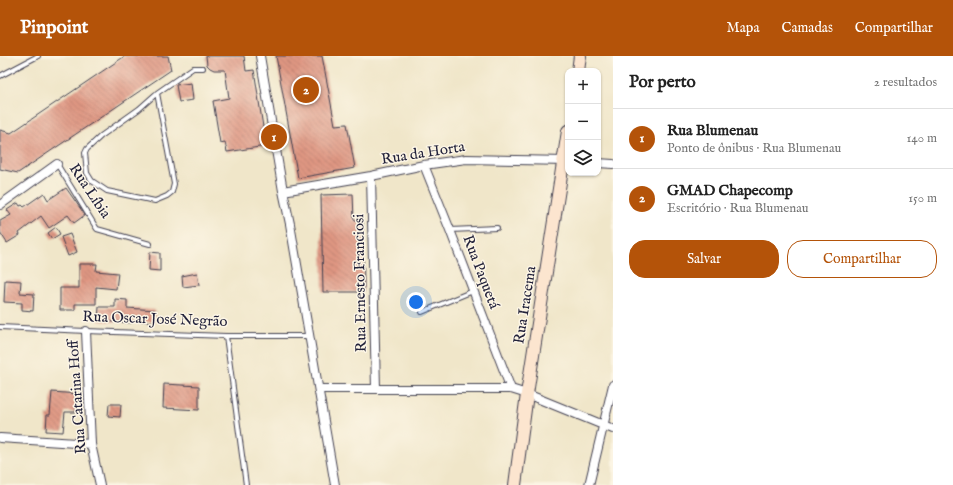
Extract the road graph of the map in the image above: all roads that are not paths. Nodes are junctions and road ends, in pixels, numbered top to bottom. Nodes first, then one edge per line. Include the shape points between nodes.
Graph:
1 (38, 56) edge
2 (580, 56) edge
3 (260, 57) edge
4 (203, 68) dead end
5 (578, 68) edge
6 (0, 76) edge
7 (157, 93) junction
8 (565, 161) edge
9 (601, 163) edge
10 (58, 164) joint
11 (613, 164) edge
12 (424, 165) junction
13 (565, 167) edge
14 (371, 176) junction
15 (283, 190) junction
16 (0, 205) edge
17 (497, 228) dead end
18 (450, 230) junction
19 (150, 244) dead end
20 (473, 291) junction
21 (422, 312) dead end
22 (0, 327) edge
23 (86, 331) junction
24 (226, 336) junction
25 (309, 336) junction
26 (613, 385) edge
27 (319, 389) junction
28 (376, 389) junction
29 (511, 389) junction
30 (527, 394) junction
31 (603, 425) junction
32 (613, 429) edge
33 (0, 438) edge
34 (91, 444) junction
35 (100, 485) edge
36 (246, 485) edge
37 (335, 485) edge
38 (515, 485) edge
39 (589, 485) edge

1 - 6 lane
2 - 5 street
3 - 15 street
4 - 7 lane via 193,68
7 - 7 lane via 174,184 172,192 155,201 107,191 92,181 87,173 87,149
8 - 12 street, Rua da Horta via 466,159
9 - 11 street
10 - 16 street
10 - 19 lane, Rua Líbia via 97,229
12 - 14 street, Rua da Horta
12 - 18 street, Rua Paquetá
13 - 30 street, Rua Iracema
14 - 15 street, Rua da Horta
14 - 28 street, Rua Ernesto Franciosi
15 - 25 street
17 - 18 lane
18 - 20 street, Rua Paquetá
20 - 21 lane
20 - 29 street, Rua Paquetá
22 - 23 lane, Rua Oscar José Negrão
23 - 24 lane, Rua Oscar José Negrão
23 - 34 street, Rua Catarina Hoff
24 - 25 lane, Rua Oscar José Negrão
24 - 36 lane
25 - 27 street
26 - 31 street
27 - 28 street
27 - 37 street
28 - 29 street
29 - 30 street
30 - 31 street
30 - 38 street, Rua Iracema
31 - 32 street
31 - 39 street
33 - 34 street
34 - 35 street, Rua Catarina Hoff

